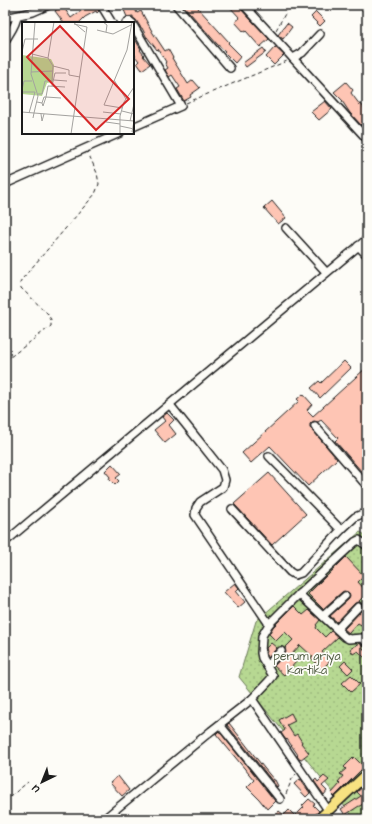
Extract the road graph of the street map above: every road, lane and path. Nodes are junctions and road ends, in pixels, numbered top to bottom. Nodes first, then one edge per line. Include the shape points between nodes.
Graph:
1 (49, 5) edge
2 (102, 5) edge
3 (176, 5) edge
4 (244, 5) edge
5 (290, 5) edge
6 (17, 16) junction
7 (5, 18) edge
8 (111, 22) edge
9 (134, 27) edge
10 (320, 34) dead end
11 (273, 36) junction
12 (5, 41) edge
13 (293, 58) junction
14 (230, 68) dead end
15 (181, 106) junction
16 (134, 127) edge
17 (118, 134) edge
18 (367, 139) edge
19 (86, 148) junction
20 (5, 184) edge
21 (286, 228) dead end
22 (367, 239) edge
23 (358, 246) junction
24 (367, 255) edge
25 (326, 272) junction
26 (5, 361) edge
27 (170, 405) junction
28 (315, 426) dead end
29 (269, 456) dead end
30 (367, 486) edge
31 (232, 509) dead end
32 (367, 512) edge
33 (340, 530) junction
34 (5, 542) edge
35 (367, 546) edge
36 (299, 594) junction
37 (345, 596) dead end
38 (358, 607) dead end
39 (323, 616) junction
40 (269, 624) junction
41 (336, 629) junction
42 (367, 642) edge
43 (281, 651) dead end
44 (267, 666) junction
45 (252, 699) junction
46 (220, 725) junction
47 (300, 769) junction
48 (367, 774) edge
49 (28, 782) dead end
50 (280, 799) joint
51 (5, 801) edge
52 (328, 810) junction
53 (104, 819) edge
54 (319, 819) edge

1 - 6 street
2 - 8 street
3 - 14 street
4 - 11 street
5 - 11 path
6 - 7 street
6 - 12 street via 16,23
9 - 15 street
10 - 13 street via 302,53
11 - 13 street
13 - 15 path
13 - 18 street
15 - 16 street
17 - 19 street
19 - 20 street
19 - 26 path via 97,172 99,184 95,194 20,283 21,288 48,314 50,326
21 - 25 street
22 - 23 street
23 - 24 street
23 - 25 street
25 - 27 street
27 - 34 street
27 - 40 street via 222,470 225,480 223,487 200,502 195,515
28 - 30 street
29 - 33 street
31 - 33 street via 290,572 295,574 301,573
32 - 33 street via 355,517
35 - 36 street via 359,540 355,542
36 - 39 street
36 - 40 street
37 - 39 street
38 - 41 street
39 - 41 street
40 - 44 street via 262,636 262,658
41 - 42 street via 345,637 362,638
43 - 44 street
44 - 45 street via 272,677
45 - 46 street
45 - 47 street
46 - 50 street
46 - 53 street
47 - 50 path via 292,779 285,796
47 - 52 street
48 - 52 main road
49 - 51 path
52 - 54 main road

